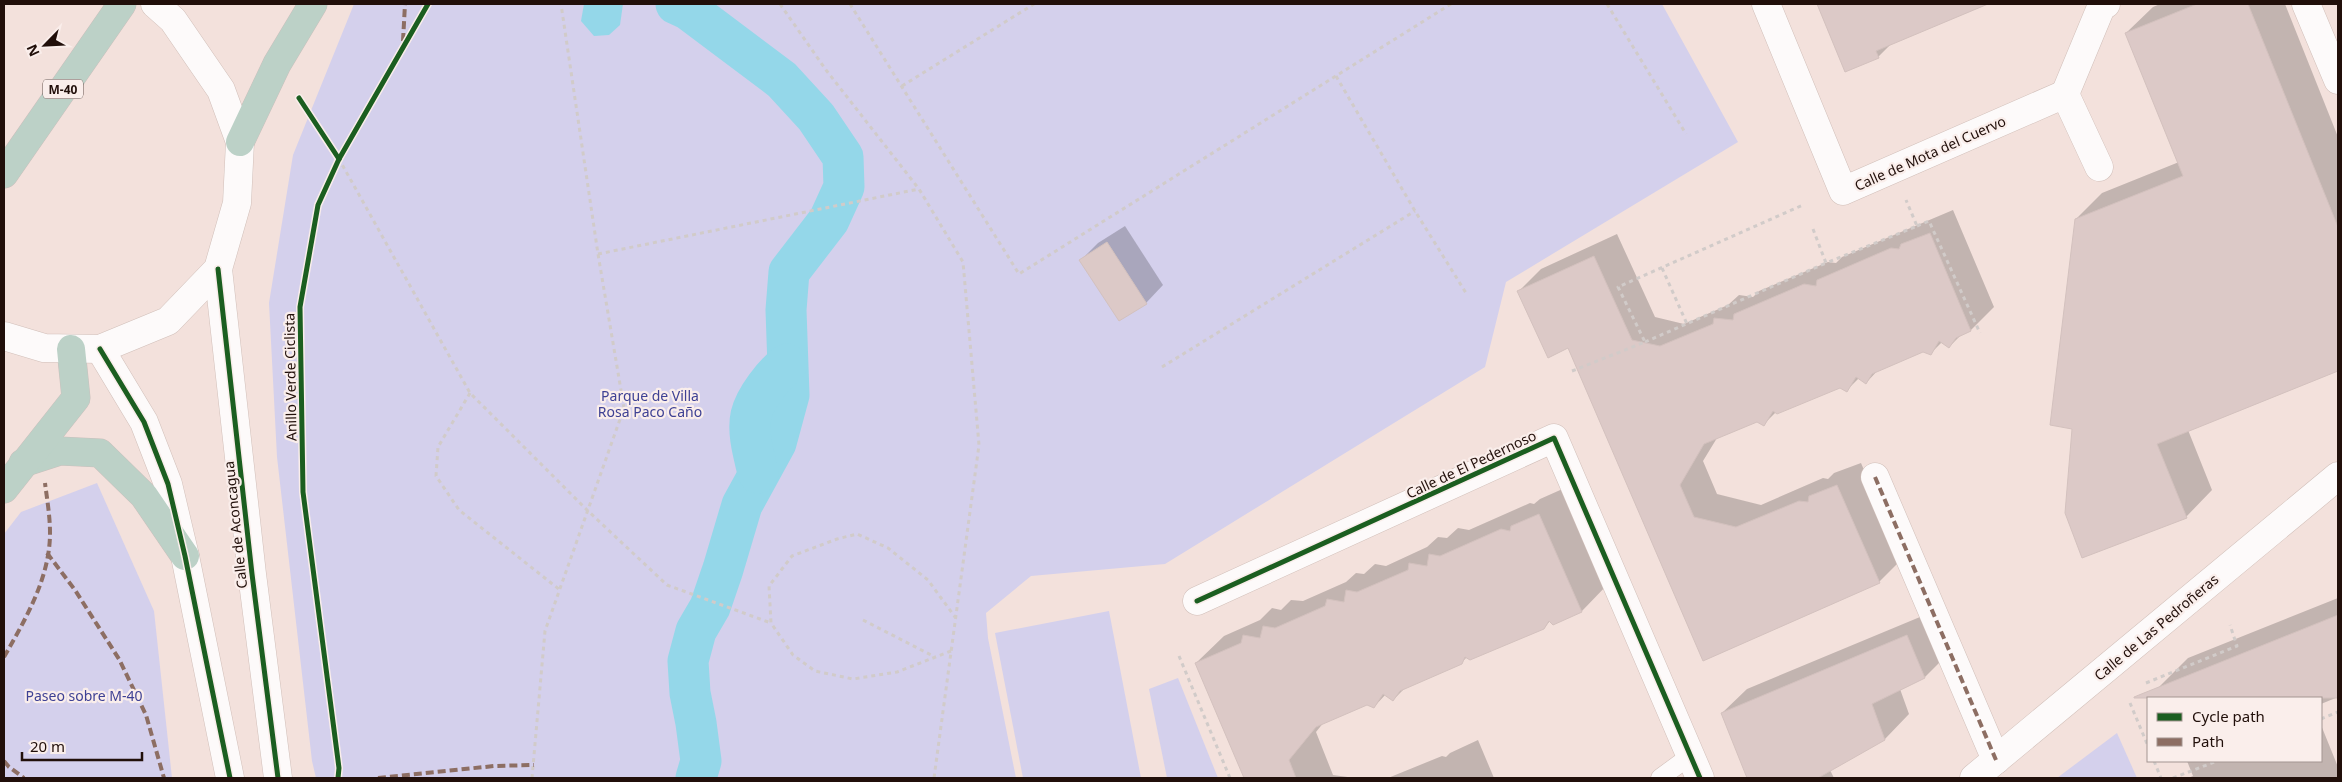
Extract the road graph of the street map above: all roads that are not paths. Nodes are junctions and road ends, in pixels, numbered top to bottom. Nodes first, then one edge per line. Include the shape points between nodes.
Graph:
1 (122, 4) edge
2 (155, 4) edge
3 (312, 4) edge
4 (1766, 4) edge
5 (2106, 4) edge
6 (2306, 4) edge
7 (2338, 80) edge
8 (2065, 94) junction
9 (240, 142) junction
10 (2099, 167) dead end
11 (4, 174) edge
12 (218, 269) junction
13 (4, 336) edge
14 (71, 349) junction
15 (100, 349) junction
16 (23, 463) junction
17 (2338, 476) edge
18 (1875, 477) dead end
19 (4, 489) edge
20 (185, 556) junction
21 (1197, 601) dead end
22 (1996, 760) junction
23 (1695, 767) edge
24 (230, 778) edge
25 (278, 778) edge
26 (1660, 778) edge
27 (1974, 778) edge

1 - 11 highway, M-40
2 - 9 street via 173,20 221,90
3 - 9 highway via 277,64
4 - 8 street, Calle de Mota del Cuervo via 1843,192
5 - 8 street via 2102,5
6 - 7 street
8 - 10 street
9 - 12 street via 237,203
12 - 15 street via 168,321
12 - 25 street, Calle de Aconcagua
13 - 14 street via 44,348
14 - 15 street
14 - 16 highway via 76,398
15 - 20 street via 144,422 168,484
16 - 19 highway
16 - 20 highway via 60,451 100,453 144,496
17 - 22 street, Calle de Las Pedroñeras
18 - 22 street
20 - 24 street
21 - 23 street, Calle de El Pedernoso via 1554,438
22 - 27 street, Calle de Las Pedroñeras
23 - 26 lane

